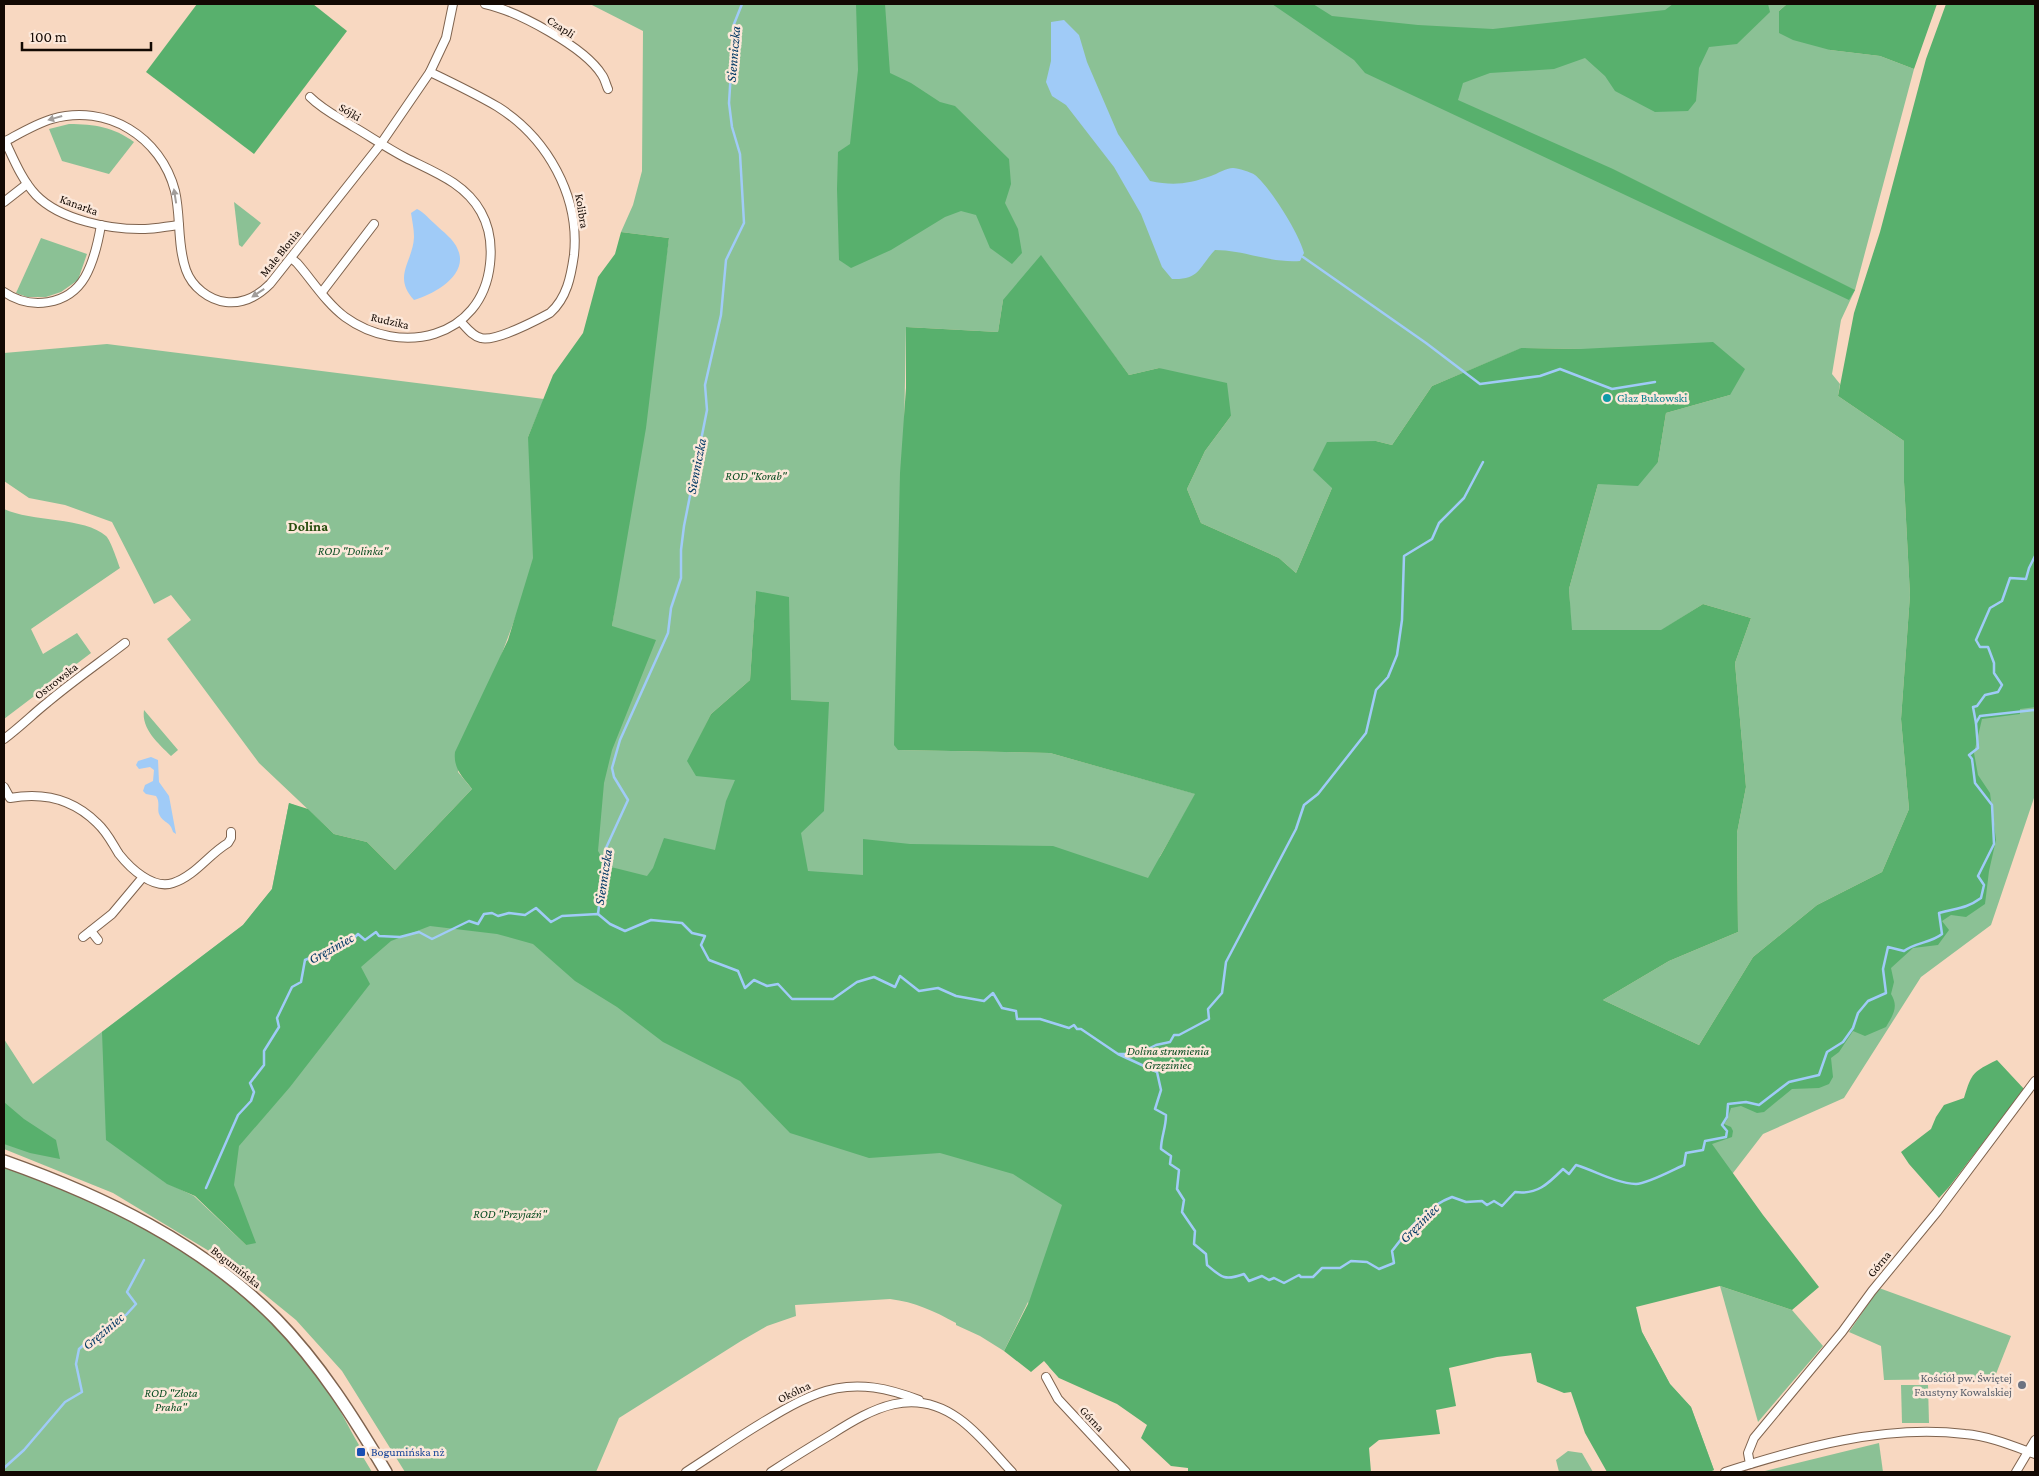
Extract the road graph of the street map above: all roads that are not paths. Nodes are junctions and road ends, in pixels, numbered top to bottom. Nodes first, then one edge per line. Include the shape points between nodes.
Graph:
1 (453, 4) edge
2 (485, 4) edge
3 (430, 72) junction
4 (608, 89) dead end
5 (310, 97) dead end
6 (4, 142) edge
7 (380, 145) junction
8 (27, 184) junction
9 (4, 202) edge
10 (374, 224) dead end
11 (101, 225) junction
12 (179, 225) junction
13 (291, 258) junction
14 (4, 292) edge
15 (322, 292) junction
16 (460, 321) junction
17 (125, 643) dead end
18 (4, 739) edge
19 (4, 786) edge
20 (7, 800) edge
21 (231, 832) dead end
22 (143, 876) junction
23 (91, 931) junction
24 (83, 937) dead end
25 (98, 940) dead end
26 (2035, 1081) edge
27 (4, 1161) edge
28 (1046, 1377) dead end
29 (926, 1402) junction
30 (2035, 1440) edge
31 (2032, 1452) edge
32 (1750, 1464) junction
33 (386, 1472) edge
34 (686, 1472) edge
35 (771, 1472) edge
36 (1012, 1472) edge
37 (1126, 1472) edge
38 (1725, 1472) edge
39 (2016, 1472) edge

1 - 3 street, Małe Błonia via 446,38
2 - 4 street, Czapli via 524,18 568,44 602,75
3 - 7 street, Małe Błonia
3 - 16 street, Kolibra via 499,108 524,128 558,170 570,197 574,225 575,246 569,283 550,313 491,339 474,335
5 - 7 street, Sójki
6 - 8 street, Kanarka
12 -> 6 street, Małe Błonia via 174,189 166,165 147,141 120,123 91,115 63,116
7 - 13 street, Małe Błonia
7 - 16 street, Rudzika via 462,188 481,212 489,233 490,269 483,290 470,312
8 - 9 street
8 - 11 street, Kanarka via 54,209
10 - 15 street
11 - 12 street, Kanarka via 142,229
11 - 14 street via 86,276 71,292 52,301 31,304
13 -> 12 street, Małe Błonia via 258,294 241,301 218,300 204,293 189,277
13 - 15 street, Rudzika
15 - 16 street, Rudzika via 345,317 382,334 422,338 442,332
17 - 18 street, Ostrowska
19 - 20 street
20 - 22 street via 44,796 73,805 97,823 125,860
21 - 22 street via 228,842 184,878 169,884
22 - 23 street via 118,908
23 - 24 street
23 - 25 street
26 - 32 street, Górna via 1937,1212 1754,1438 1748,1453
27 - 33 street, Bogumińska via 61,1182 121,1210 188,1248 228,1276 276,1319 308,1356 348,1411
28 - 37 street, Górna via 1058,1399
29 - 34 street, Okólna via 871,1387 845,1387 816,1393 788,1406
29 - 35 street, Okólna via 894,1404 864,1414
29 - 36 street, Okólna via 964,1423
30 - 31 street
31 - 32 street via 1965,1434 1896,1433 1851,1439
31 - 39 street
32 - 38 street

